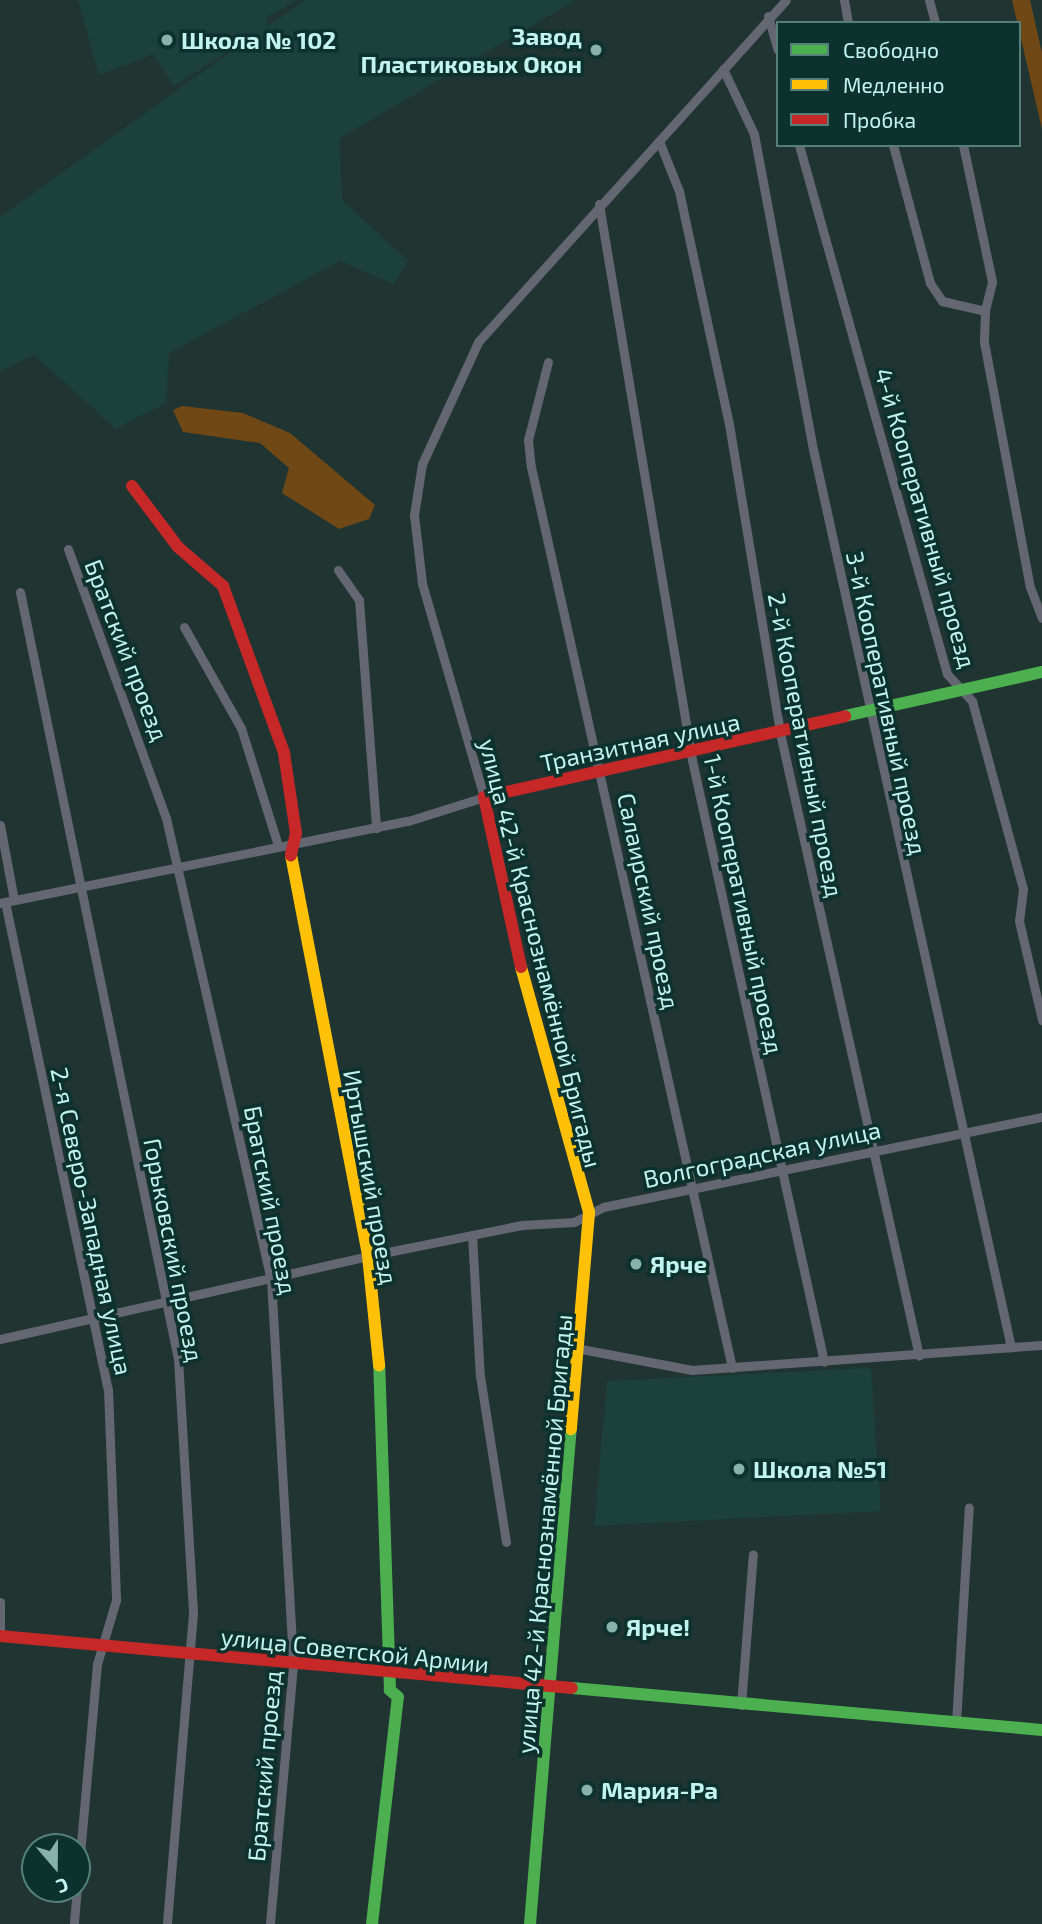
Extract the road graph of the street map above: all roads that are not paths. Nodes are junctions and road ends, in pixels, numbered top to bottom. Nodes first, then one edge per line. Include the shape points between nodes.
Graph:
1 (786, 0) edge
2 (844, 0) edge
3 (929, 0) edge
4 (768, 16) junction
5 (848, 21) edge
6 (934, 21) edge
7 (776, 43) edge
8 (723, 69) junction
9 (659, 141) junction
10 (800, 147) edge
11 (894, 147) edge
12 (963, 147) edge
13 (599, 204) junction
14 (985, 311) junction
15 (548, 362) dead end
16 (132, 486) dead end
17 (68, 549) dead end
18 (338, 570) dead end
19 (20, 592) dead end
20 (1042, 618) edge
21 (184, 627) dead end
22 (1042, 672) edge
23 (963, 693) junction
24 (870, 714) junction
25 (780, 733) junction
26 (692, 752) junction
27 (600, 772) junction
28 (484, 797) junction
29 (0, 825) edge
30 (376, 828) junction
31 (284, 843) junction
32 (179, 864) junction
33 (78, 885) junction
34 (6, 902) edge
35 (1042, 1020) edge
36 (1042, 1117) edge
37 (962, 1134) junction
38 (872, 1151) junction
39 (781, 1172) junction
40 (692, 1189) junction
41 (589, 1213) junction
42 (472, 1235) junction
43 (368, 1256) junction
44 (271, 1279) junction
45 (168, 1298) junction
46 (96, 1316) junction
47 (0, 1339) edge
48 (1042, 1345) edge
49 (1011, 1347) junction
50 (581, 1349) junction
51 (919, 1356) junction
52 (824, 1362) junction
53 (732, 1368) junction
54 (969, 1507) dead end
55 (506, 1542) dead end
56 (753, 1554) dead end
57 (0, 1602) edge
58 (0, 1635) edge
59 (101, 1648) junction
60 (191, 1655) junction
61 (293, 1665) junction
62 (391, 1673) junction
63 (552, 1689) junction
64 (741, 1705) junction
65 (956, 1723) junction
66 (1042, 1730) edge
67 (74, 1924) edge
68 (167, 1924) edge
69 (270, 1924) edge
70 (372, 1924) edge
71 (530, 1924) edge

1 - 4 street, улица 42-й Краснознамённой Бригады
2 - 5 street
3 - 6 street
4 - 7 street
4 - 8 street, улица 42-й Краснознамённой Бригады
8 - 9 street, улица 42-й Краснознамённой Бригады
8 - 24 street, 3-й Кооперативный проезд via 754,134
9 - 13 street, улица 42-й Краснознамённой Бригады
9 - 25 street, 2-й Кооперативный проезд via 679,191 729,424
10 - 23 street, 4-й Кооперативный проезд via 947,674
11 - 14 street via 930,283 942,301
12 - 14 street via 992,282
13 - 26 street, 1-й Кооперативный проезд via 614,272 615,332
13 - 28 street, улица 42-й Краснознамённой Бригады via 478,342 420,475 414,515 422,583
14 - 20 street via 984,342 1030,587
15 - 27 street, Салаирский проезд via 528,440
16 - 31 street, Иртышский проезд via 178,547 223,586 281,737 296,834
17 - 32 street, Братский проезд via 132,710
18 - 30 street via 359,600
19 - 33 street, Горьковский проезд
21 - 31 street, Иртышский проезд via 241,728
22 - 23 street, Транзитная улица
23 - 24 street, Транзитная улица
23 - 35 street, 4-й Кооперативный проезд via 972,701 1023,889 1018,921
24 - 25 street, Транзитная улица
24 - 37 street, 3-й Кооперативный проезд
25 - 26 street, Транзитная улица
25 - 38 street, 2-й Кооперативный проезд
26 - 27 street, Транзитная улица
26 - 39 street, 1-й Кооперативный проезд
27 - 28 street, Транзитная улица
27 - 40 street, Салаирский проезд
28 - 30 street, Транзитная улица
28 - 41 street, улица 42-й Краснознамённой Бригады via 538,1045
29 - 34 street, 2-я Северо-Западная улица
30 - 31 street, Транзитная улица
31 - 32 street, Транзитная улица
31 - 43 street, Иртышский проезд
32 - 33 street, Транзитная улица
32 - 44 street, Братский проезд
33 - 34 street, Транзитная улица
33 - 45 street, Горьковский проезд
34 - 46 street, 2-я Северо-Западная улица
36 - 37 street, Волгоградская улица
37 - 38 street, Волгоградская улица
37 - 49 street, 3-й Кооперативный проезд
38 - 39 street, Волгоградская улица
38 - 51 street, 2-й Кооперативный проезд
39 - 40 street, Волгоградская улица
39 - 52 street, 1-й Кооперативный проезд
40 - 41 street, Волгоградская улица
40 - 53 street, Салаирский проезд
41 - 42 street, Волгоградская улица via 574,1222
41 - 50 street, улица 42-й Краснознамённой Бригады
42 - 43 street, Волгоградская улица
42 - 55 street via 480,1376
43 - 44 street, Волгоградская улица
43 - 62 street, Иртышский проезд via 382,1391
44 - 45 street, Волгоградская улица
44 - 61 street, Братский проезд
45 - 46 street, Волгоградская улица
45 - 60 street, Горьковский проезд via 178,1359
46 - 47 street, Волгоградская улица
46 - 59 street, 2-я Северо-Западная улица via 108,1389 116,1600
48 - 49 street
49 - 51 street
50 - 53 street via 672,1368
50 - 63 street, улица 42-й Краснознамённой Бригады
51 - 52 street
52 - 53 street
54 - 65 street
56 - 64 street
57 - 58 street
58 - 59 street, улица Советской Армии
59 - 60 street, улица Советской Армии
59 - 67 street, 2-я Северо-Западная улица
60 - 61 street, улица Советской Армии
60 - 68 street, Горьковский проезд
61 - 62 street, улица Советской Армии
61 - 69 street, Братский проезд
62 - 63 street, улица Советской Армии
62 - 70 street, Иртышский проезд via 390,1690 398,1697
63 - 64 street, улица Советской Армии
63 - 71 street, улица 42-й Краснознамённой Бригады
64 - 65 street, улица Советской Армии
65 - 66 street, улица Советской Армии

